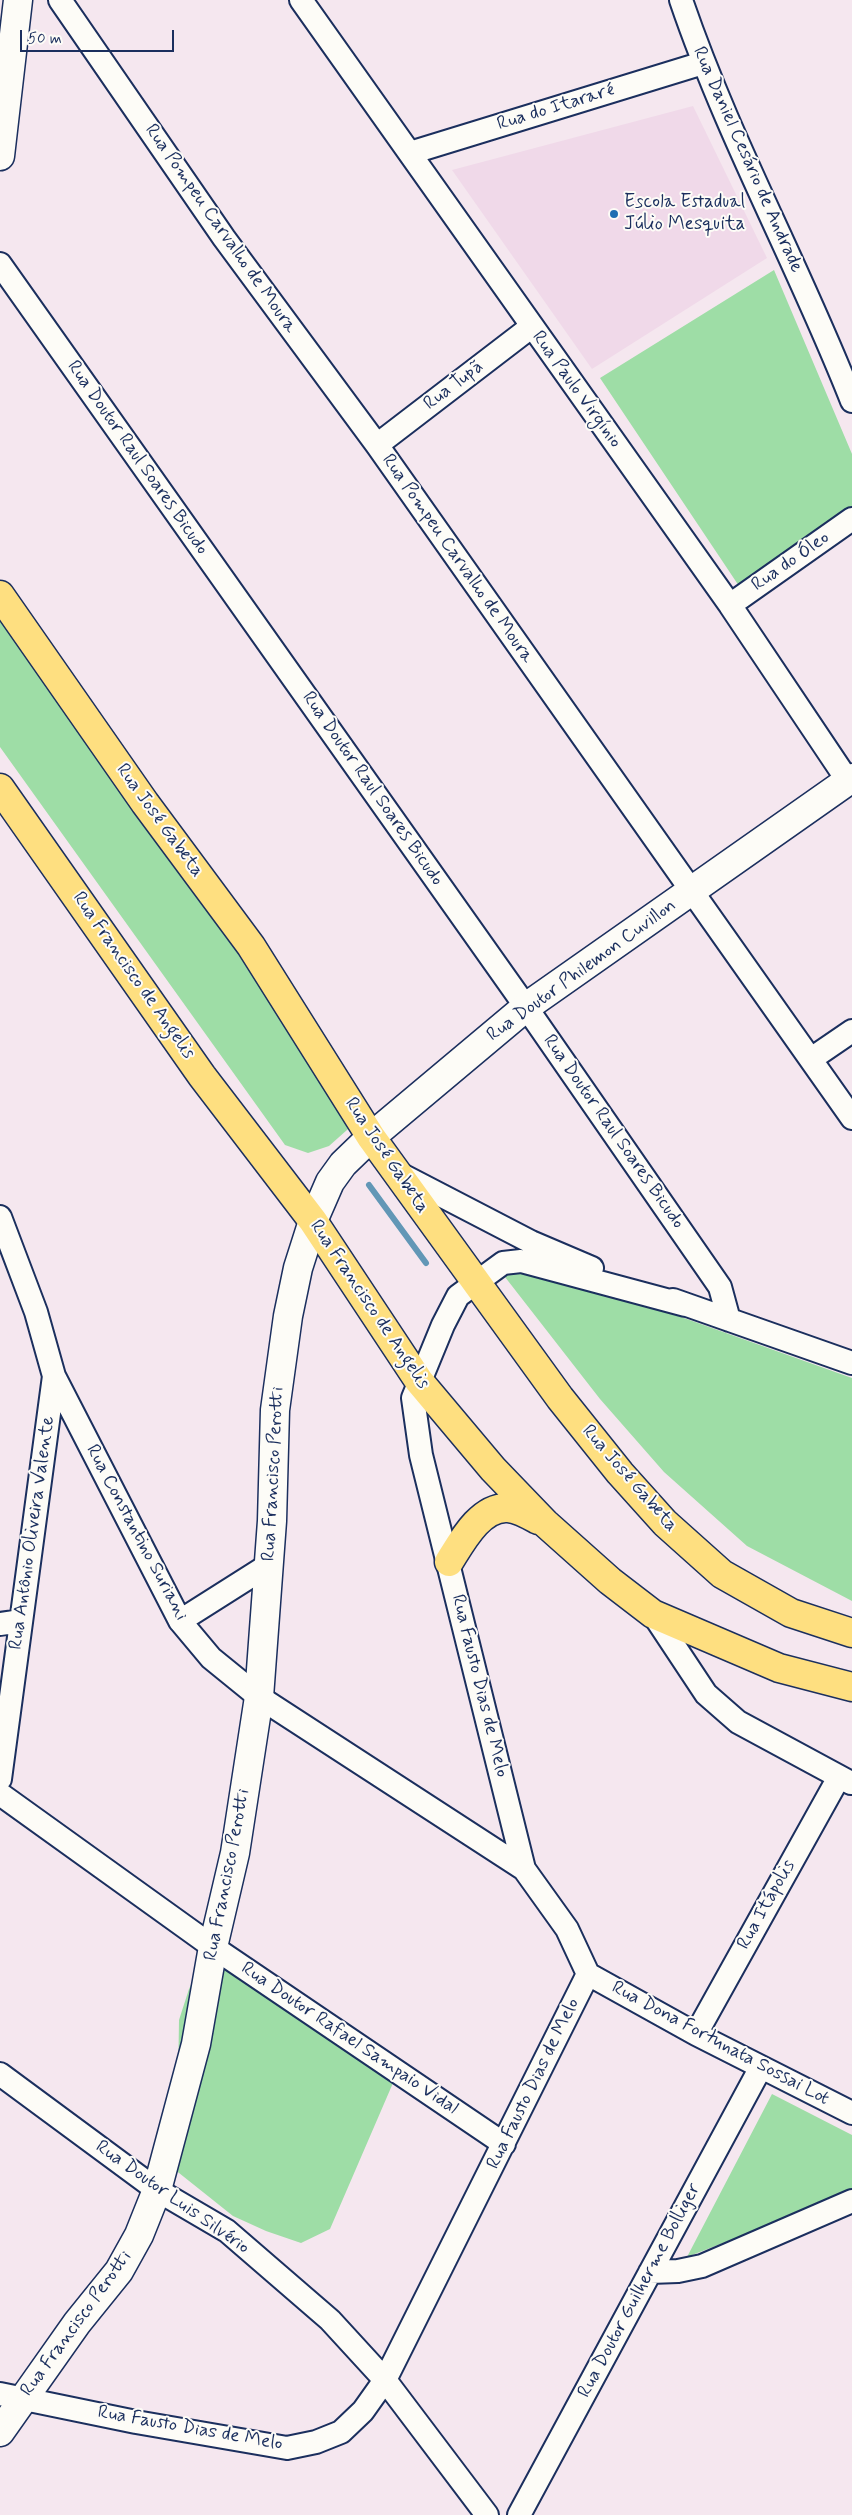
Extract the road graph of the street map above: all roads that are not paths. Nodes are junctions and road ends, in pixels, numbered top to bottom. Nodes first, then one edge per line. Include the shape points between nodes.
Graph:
1 (18, 0) edge
2 (60, 0) edge
3 (301, 0) edge
4 (681, 0) edge
5 (703, 63) junction
6 (410, 153) junction
7 (0, 156) edge
8 (0, 264) edge
9 (531, 327) junction
10 (852, 400) edge
11 (377, 445) junction
12 (852, 519) edge
13 (0, 595) edge
14 (730, 604) junction
15 (850, 780) edge
16 (0, 788) edge
17 (691, 892) junction
18 (526, 1007) junction
19 (852, 1031) edge
20 (811, 1059) junction
21 (852, 1118) edge
22 (371, 1137) junction
23 (397, 1173) junction
24 (0, 1218) edge
25 (313, 1221) junction
26 (298, 1268) joint
27 (476, 1283) junction
28 (685, 1305) junction
29 (729, 1320) junction
30 (852, 1363) edge
31 (54, 1376) junction
32 (419, 1381) junction
33 (545, 1524) junction
34 (449, 1562) junction
35 (270, 1564) junction
36 (654, 1614) junction
37 (180, 1621) junction
38 (11, 1622) edge
39 (852, 1633) edge
40 (852, 1688) edge
41 (259, 1697) junction
42 (0, 1779) edge
43 (846, 1780) edge
44 (0, 1794) edge
45 (524, 1869) junction
46 (213, 1947) junction
47 (588, 1974) junction
48 (696, 2034) junction
49 (761, 2067) junction
50 (0, 2074) edge
51 (849, 2105) edge
52 (504, 2144) junction
53 (157, 2190) junction
54 (852, 2201) edge
55 (650, 2272) junction
56 (385, 2380) junction
57 (12, 2396) edge
58 (0, 2432) edge
59 (488, 2515) edge
60 (519, 2515) edge

1 - 7 street
2 - 11 street, Rua Pompeu Carvalho de Moura via 224,238
3 - 6 street, Rua Paulo Virgínio
4 - 5 street, Rua Daniel Cesário de Andrade
5 - 6 street, Rua do Itararé
5 - 10 street, Rua Daniel Cesário de Andrade
6 - 9 street, Rua Paulo Virgínio
8 - 18 street, Rua Doutor Raul Soares Bicudo
9 - 11 street, Rua Tupã
9 - 14 street, Rua Paulo Virgínio
11 - 17 street, Rua Pompeu Carvalho de Moura
12 - 14 street, Rua do Óleo
13 - 22 main road, Rua José Gabeta via 145,803 251,946
14 - 15 street, Rua Paulo Virgínio
15 - 17 street, Rua Doutor Philemon Cuvillon
16 - 25 main road, Rua Francisco de Angelis via 202,1076
17 - 18 street, Rua Doutor Philemon Cuvillon
17 - 20 street, Rua Pompeu Carvalho de Moura
18 - 22 street, Rua Doutor Philemon Cuvillon
18 - 29 street, Rua Doutor Raul Soares Bicudo via 720,1287
19 - 20 street
20 - 21 street, Rua Pompeu Carvalho de Moura
22 - 23 main road, Rua José Gabeta
22 - 25 street, Rua Doutor Philemon Cuvillon via 343,1164 330,1182
23 - 27 main road, Rua José Gabeta
23 - 28 street via 531,1242
24 - 31 street, Rua Constantino Suriani via 36,1312
25 - 26 street, Rua Doutor Philemon Cuvillon
25 - 32 main road, Rua Francisco de Angelis
26 - 35 street, Rua Francisco Perotti via 275,1410
27 - 28 street, Rua Fausto Dias de Melo via 503,1263 521,1261
27 - 32 street, Rua Fausto Dias de Melo via 458,1296
27 - 39 main road, Rua José Gabeta via 560,1398 665,1523 722,1574 791,1613
28 - 29 street
29 - 30 street
31 - 37 street, Rua Constantino Suriani
31 - 38 street, Rua Antônio Oliveira Valente
32 - 33 main road, Rua Francisco de Angelis via 493,1469
32 - 34 street, Rua Fausto Dias de Melo via 413,1398 421,1455
33 - 34 main road via 507,1508 491,1513 468,1532
33 - 36 main road, Rua Francisco de Angelis via 610,1581
34 - 45 street, Rua Fausto Dias de Melo
35 - 37 street
35 - 41 street, Rua Francisco Perotti
36 - 40 main road, Rua Francisco de Angelis via 779,1668
36 - 43 street via 706,1694 725,1711 738,1722
37 - 41 street, Rua Constantino Suriani via 211,1658
38 - 42 street, Rua Antônio Oliveira Valente
41 - 45 street, Rua Constantino Suriani
41 - 46 street, Rua Francisco Perotti via 235,1853
43 - 48 street, Rua Itápolis
44 - 46 street, Rua Doutor Rafael Sampaio Vidal
45 - 47 street, Rua Fausto Dias de Melo via 567,1930
46 - 52 street, Rua Doutor Rafael Sampaio Vidal
46 - 53 street, Rua Francisco Perotti via 196,2044
47 - 48 street, Rua Dona Fortunata Sossai Lot
47 - 52 street, Rua Fausto Dias de Melo
48 - 49 street, Rua Dona Fortunata Sossai Lot
49 - 51 street, Rua Dona Fortunata Sossai Lot
49 - 55 street, Rua Doutor Guilherme Bolliger
50 - 53 street, Rua Doutor Luis Silvério
52 - 56 street, Rua Fausto Dias de Melo
53 - 56 street, Rua Doutor Luis Silvério via 226,2231 330,2320
53 - 57 street, Rua Francisco Perotti via 139,2235 119,2272
54 - 55 street via 702,2266
55 - 60 street, Rua Doutor Guilherme Bolliger
56 - 57 street, Rua Fausto Dias de Melo via 363,2410 341,2432 287,2448 136,2422
56 - 59 street, Rua Doutor Luis Silvério
57 - 58 street, Rua Francisco Perotti

